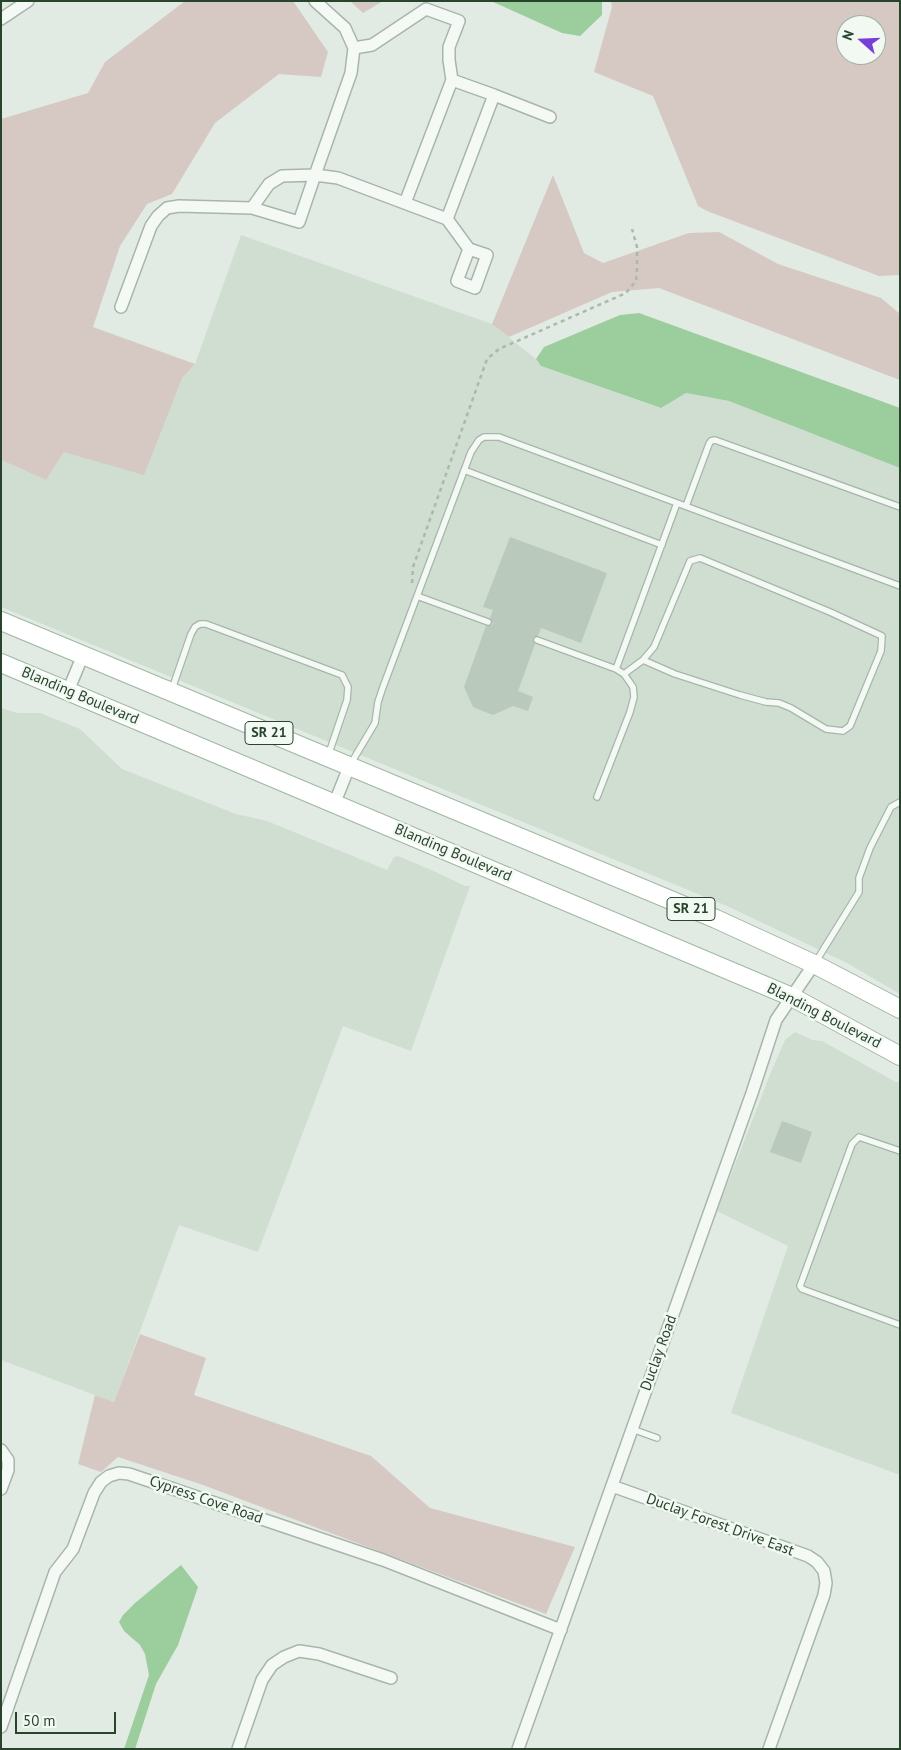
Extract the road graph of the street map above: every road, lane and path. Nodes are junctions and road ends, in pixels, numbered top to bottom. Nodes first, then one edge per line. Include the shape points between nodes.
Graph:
1 (28, 1) edge
2 (315, 1) edge
3 (1, 19) edge
4 (354, 48) junction
5 (452, 80) junction
6 (494, 95) junction
7 (550, 117) dead end
8 (315, 175) junction
9 (405, 203) junction
10 (252, 208) junction
11 (448, 219) junction
12 (632, 229) dead end
13 (469, 249) dead end
14 (121, 307) dead end
15 (464, 470) junction
16 (677, 502) junction
17 (686, 506) junction
18 (900, 507) edge
19 (662, 545) junction
20 (900, 586) edge
21 (417, 596) junction
22 (1, 621) edge
23 (488, 622) dead end
24 (536, 640) dead end
25 (83, 655) junction
26 (643, 660) junction
27 (1, 663) edge
28 (616, 669) junction
29 (624, 674) junction
30 (68, 691) junction
31 (170, 692) junction
32 (327, 758) junction
33 (349, 767) junction
34 (597, 797) dead end
35 (335, 802) junction
36 (900, 802) edge
37 (814, 964) junction
38 (792, 997) junction
39 (900, 1009) edge
40 (900, 1056) edge
41 (900, 1151) edge
42 (900, 1325) edge
43 (632, 1429) junction
44 (657, 1438) dead end
45 (1, 1450) edge
46 (612, 1486) junction
47 (1, 1488) edge
48 (561, 1630) junction
49 (391, 1678) dead end
50 (1, 1727) edge
51 (238, 1749) edge
52 (518, 1749) edge
53 (769, 1749) edge

1 - 3 street
2 - 4 street via 344,28
4 - 5 street via 372,45 426,9 459,21 450,46
4 - 8 street via 351,73
5 - 6 street
5 - 9 street
6 - 7 street
6 - 11 street
8 - 9 street via 338,178
8 - 10 street via 282,176 269,184
8 - 10 street via 299,222
9 - 11 street
10 - 14 street via 167,208 151,226
11 - 13 street
12 - 21 path via 637,247 636,281 626,293 499,348 487,359 413,567 411,582
15 - 16 lane via 479,440 499,437
15 - 19 lane
15 - 21 lane
16 - 17 lane
16 - 19 lane
17 - 18 lane via 709,444 715,440
17 - 20 lane
19 - 28 lane
21 - 23 lane
21 - 33 lane via 381,694 375,723
22 - 25 main road, SR 21
24 - 28 lane
25 - 30 street
25 - 31 main road, SR 21
26 - 26 lane via 654,647 690,561 700,558 882,636 881,651 850,726 843,731 826,729 779,703 740,695
26 - 29 lane
27 - 30 main road, Blanding Boulevard / SR 21
28 - 29 lane
29 - 34 lane via 633,687 632,705
30 - 35 main road, Blanding Boulevard / SR 21
31 - 32 main road, SR 21
31 - 32 lane via 191,634 200,624 342,675 348,687 347,700
32 - 33 main road, SR 21
33 - 35 street
33 - 37 main road, SR 21 via 716,919
35 - 38 main road, Blanding Boulevard / SR 21
36 - 37 lane via 891,807 870,848 859,878 859,892
37 - 38 street, Duclay Road
37 - 39 main road, SR 21
38 - 40 main road, Blanding Boulevard / SR 21
38 - 43 street, Duclay Road via 776,1020
41 - 42 lane via 859,1137 852,1144 800,1286
43 - 44 lane
43 - 46 street, Duclay Road
45 - 47 street via 8,1460
46 - 48 street, Duclay Road
46 - 53 street, Duclay Forest Drive East via 808,1556 824,1571 824,1595
48 - 50 street, Cypress Cove Road via 383,1560 119,1473 109,1476 94,1493 73,1549 55,1572
48 - 52 street, Duclay Road
49 - 51 street via 319,1654 299,1651 284,1657 262,1680

